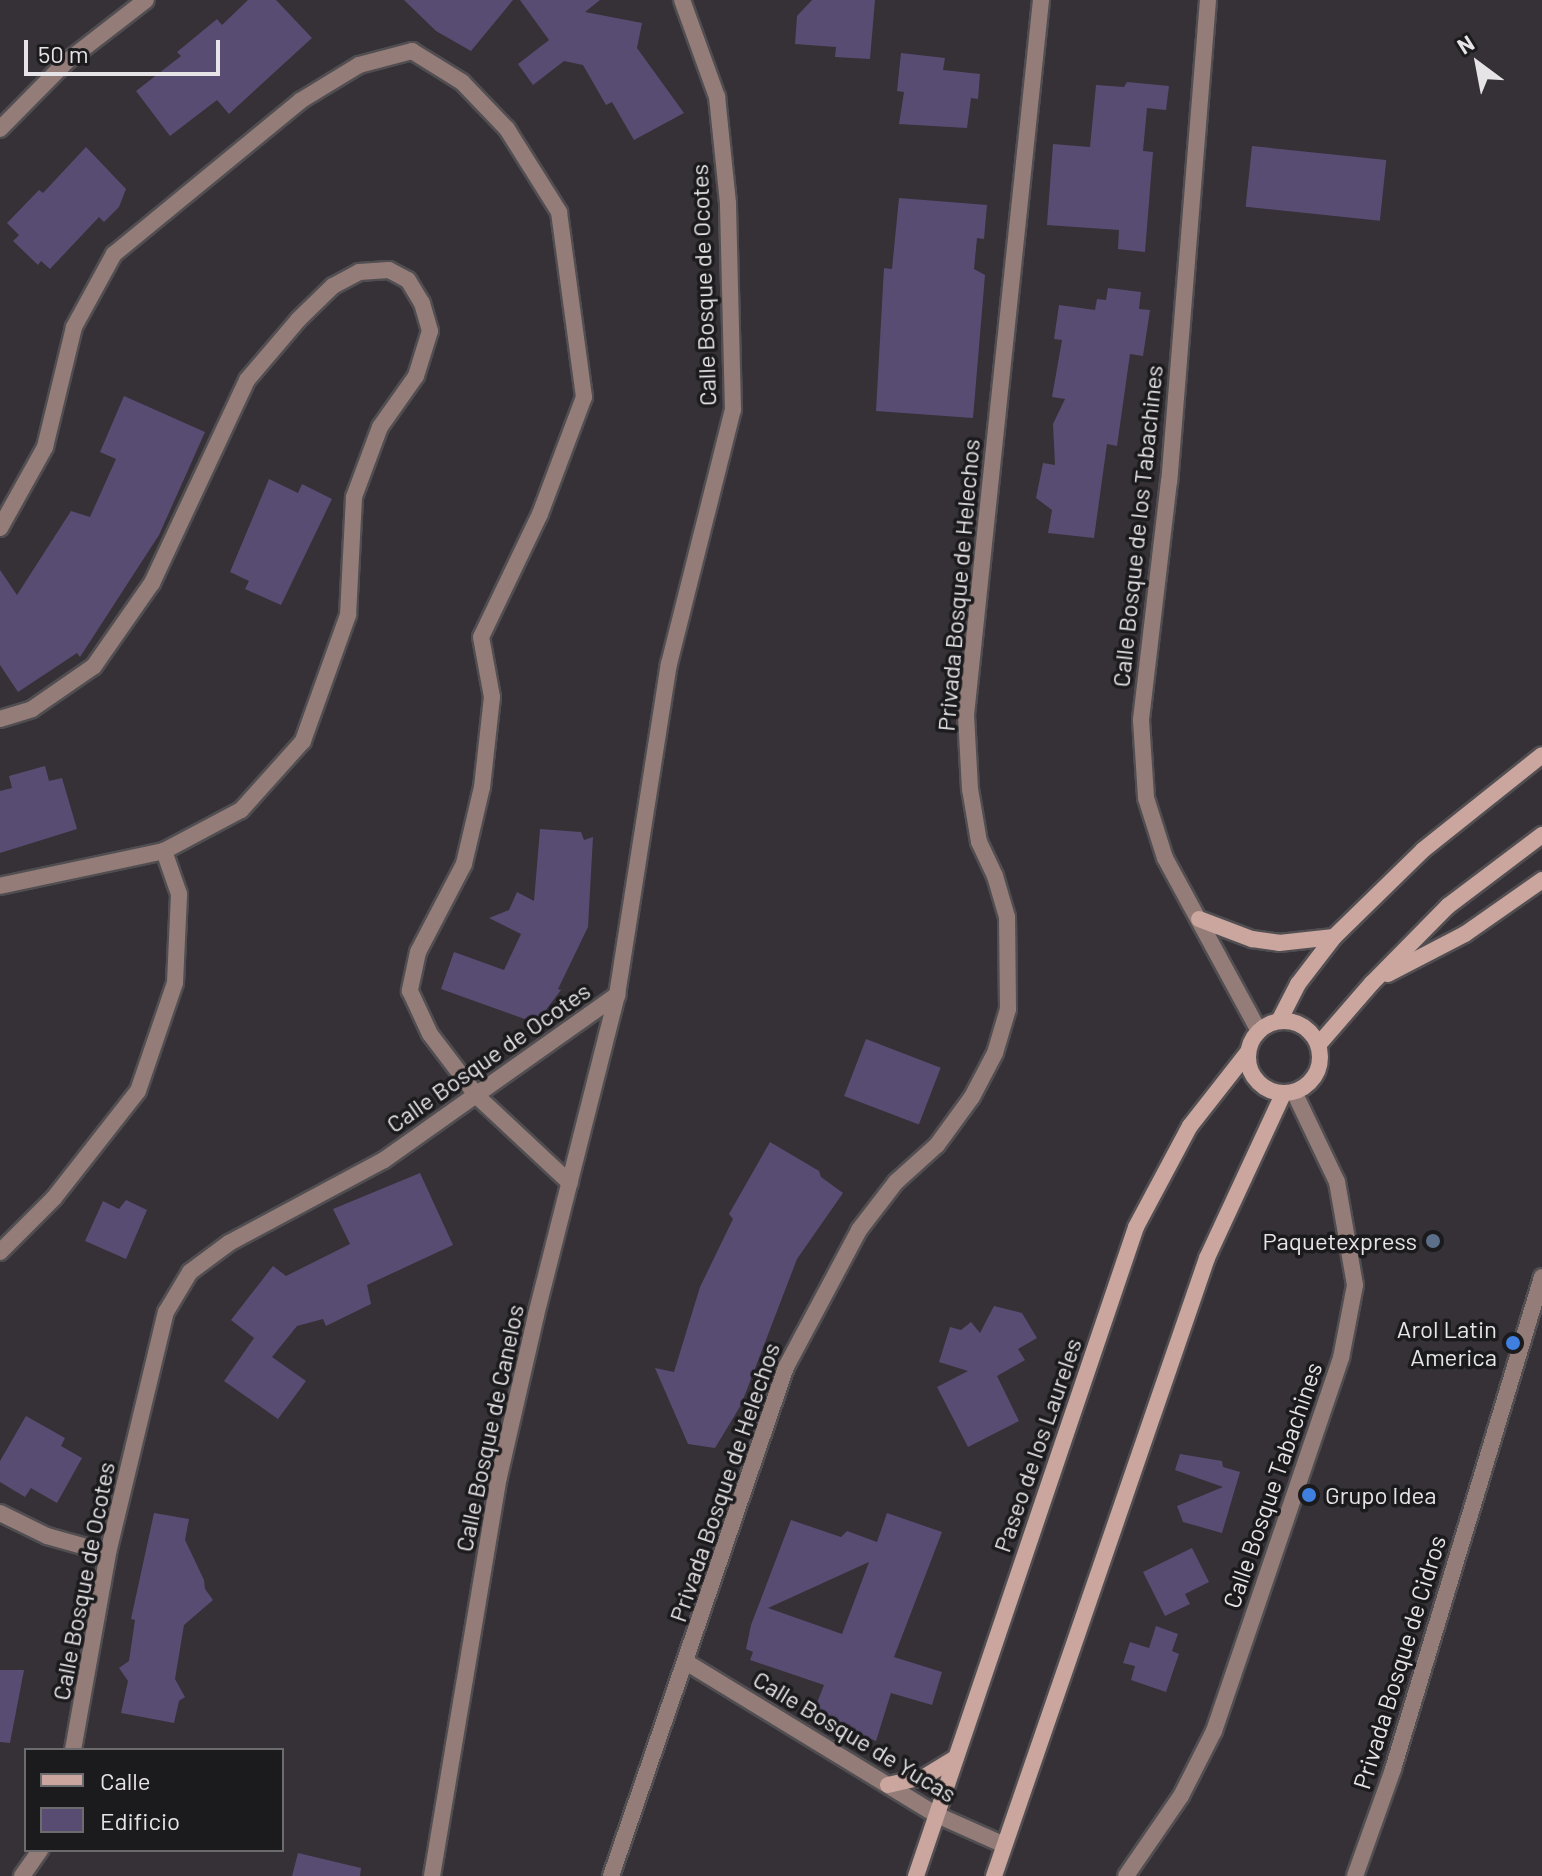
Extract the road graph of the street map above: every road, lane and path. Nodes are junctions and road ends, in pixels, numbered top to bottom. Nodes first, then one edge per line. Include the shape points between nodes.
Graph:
1 (146, 0) edge
2 (1041, 0) edge
3 (1208, 0) edge
4 (681, 1) edge
5 (0, 129) edge
6 (0, 528) edge
7 (0, 719) edge
8 (1542, 755) edge
9 (1542, 835) edge
10 (164, 851) junction
11 (1542, 880) edge
12 (0, 886) edge
13 (1199, 919) junction
14 (1334, 937) junction
15 (1372, 983) junction
16 (617, 995) junction
17 (1279, 1021) junction
18 (1259, 1031) junction
19 (1319, 1044) junction
20 (1248, 1052) junction
21 (1288, 1093) junction
22 (477, 1096) junction
23 (570, 1183) junction
24 (0, 1252) edge
25 (1542, 1277) edge
26 (0, 1513) edge
27 (108, 1553) junction
28 (686, 1662) junction
29 (73, 1748) edge
30 (956, 1758) junction
31 (888, 1785) junction
32 (937, 1815) junction
33 (1002, 1844) junction
34 (39, 1852) edge
35 (22, 1876) edge
36 (432, 1876) edge
37 (611, 1876) edge
38 (916, 1876) edge
39 (994, 1876) edge
40 (1126, 1876) edge
41 (1355, 1876) edge

1 - 5 street via 66,62
2 - 28 street, Privada Bosque de Helechos via 966,715 979,842 1007,917 1008,1009 995,1053 972,1097 937,1145 896,1182 859,1230 792,1355
3 - 13 street, Calle Bosque de los Tabachines via 1169,481 1141,720 1146,798 1165,858
4 - 16 street, Calle Bosque de Ocotes via 717,97 728,203 733,410 669,664
6 - 22 street via 45,447 74,327 114,254 300,101 359,65 412,51 462,82 507,129 559,212 584,397 540,514 481,637 492,697 482,787 464,864 418,952 410,991 430,1034
7 - 10 street via 32,709 94,666 152,583 247,380 298,320 333,286 359,272 389,270 408,280 430,331 416,376 380,427 354,497 348,615 303,741 241,810
8 - 14 main road via 1423,850
9 - 15 main road via 1448,906
10 - 12 street
10 - 24 street via 179,894 175,983 138,1091 54,1198
11 - 15 main road via 1465,934
13 - 14 main road via 1279,943
13 - 18 street, Calle Bosque de los Tabachines
14 - 17 main road via 1298,984
15 - 19 main road
16 - 22 street, Calle Bosque de Ocotes
16 - 23 street, Calle Bosque de Canelos
17 - 18 main road
17 - 19 main road via 1299,1023
18 - 20 main road
19 - 21 main road via 1317,1073 1307,1086
20 - 21 main road via 1252,1076 1260,1085
20 - 30 main road, Paseo de los Laureles via 1190,1126 1136,1227
21 - 33 main road via 1207,1258
21 - 40 street, Calle Bosque Tabachines via 1337,1182 1355,1285 1341,1358 1214,1731 1181,1796
22 - 23 street
22 - 27 street, Calle Bosque de Ocotes via 384,1160 229,1243 190,1272 166,1312
23 - 36 street, Calle Bosque de Canelos via 499,1477
25 - 41 street, Privada Bosque de Cidros via 1393,1769
26 - 27 street via 47,1536
27 - 29 street, Calle Bosque de Ocotes
28 - 31 street, Calle Bosque de Yucas
28 - 37 street, Privada Bosque de Helechos
30 - 31 main road via 924,1777
30 - 32 main road, Paseo de los Laureles
31 - 32 street, Calle Bosque de Yucas
32 - 33 street, Calle Bosque de Yucas
32 - 38 main road, Paseo de los Laureles
33 - 39 main road
34 - 35 street

